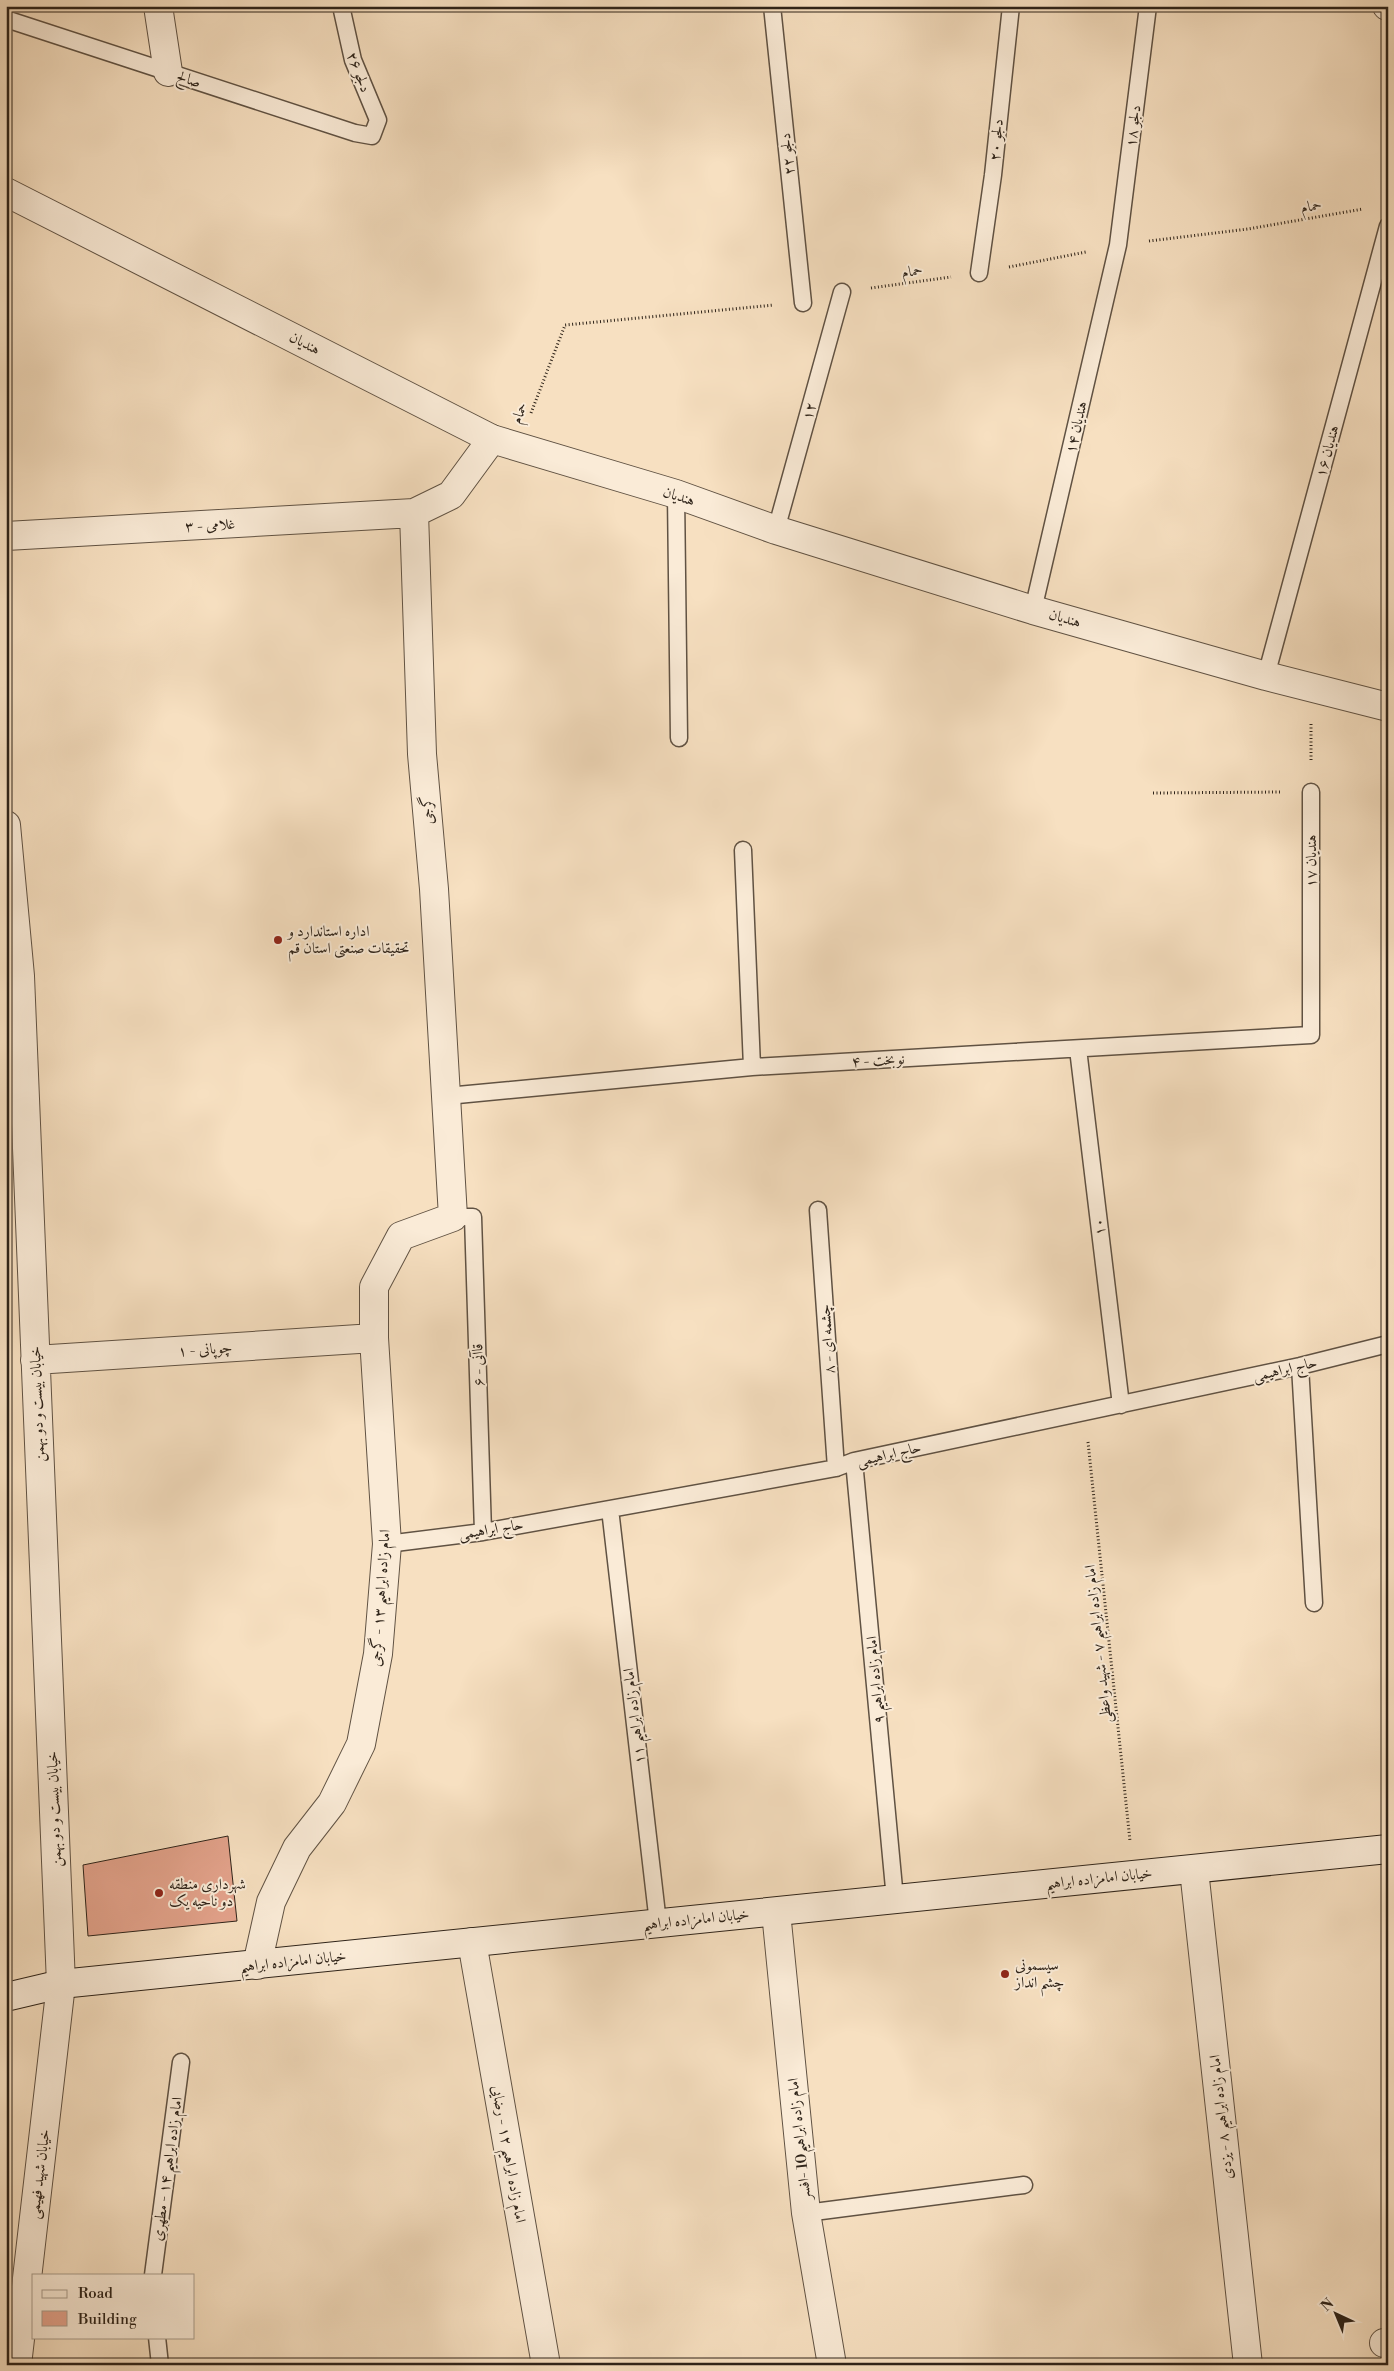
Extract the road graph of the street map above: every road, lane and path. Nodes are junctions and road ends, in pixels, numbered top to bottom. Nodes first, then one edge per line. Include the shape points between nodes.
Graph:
1 (158, 6) edge
2 (340, 6) edge
3 (772, 6) edge
4 (1011, 6) edge
5 (1148, 6) edge
6 (6, 19) edge
7 (168, 72) junction
8 (372, 136) joint
9 (6, 192) edge
10 (1369, 208) dead end
11 (1388, 226) edge
12 (1118, 245) junction
13 (979, 273) junction
14 (842, 292) joint
15 (803, 303) joint
16 (492, 438) junction
17 (518, 446) junction
18 (676, 494) junction
19 (414, 513) junction
20 (776, 530) junction
21 (6, 536) edge
22 (1033, 610) junction
23 (1266, 676) junction
24 (1311, 688) junction
25 (1388, 707) edge
26 (679, 738) dead end
27 (1311, 792) junction
28 (1153, 793) dead end
29 (6, 825) edge
30 (743, 850) dead end
31 (13, 977) edge
32 (1311, 1035) joint
33 (1078, 1048) junction
34 (752, 1068) junction
35 (447, 1096) junction
36 (818, 1210) dead end
37 (453, 1217) junction
38 (374, 1338) junction
39 (1388, 1344) edge
40 (35, 1360) junction
41 (1300, 1366) junction
42 (1121, 1405) junction
43 (1085, 1411) junction
44 (854, 1461) junction
45 (836, 1468) junction
46 (610, 1509) junction
47 (483, 1532) junction
48 (387, 1544) junction
49 (1314, 1603) dead end
50 (1388, 1849) edge
51 (1194, 1870) junction
52 (1134, 1875) junction
53 (895, 1899) junction
54 (776, 1912) junction
55 (658, 1923) junction
56 (472, 1942) junction
57 (257, 1965) junction
58 (61, 1984) junction
59 (6, 1998) edge
60 (181, 2062) dead end
61 (1024, 2184) dead end
62 (806, 2213) junction
63 (153, 2274) edge
64 (157, 2338) edge
65 (18, 2365) edge
66 (160, 2365) edge
67 (546, 2365) edge
68 (832, 2365) edge
69 (1248, 2365) edge

1 - 7 street
2 - 8 lane, دلجو ۲۶ via 352,60 378,120
3 - 15 lane, دلجو ۲۲
4 - 13 lane, دلجو ۲۰
5 - 12 lane, دلجو ۱۸
6 - 7 lane, صالح
7 - 8 lane, صالح
9 - 16 street, هندیان
10 - 12 path, حمام via 1248,229
11 - 23 lane, هندیان ۱۶
12 - 13 path, حمام
12 - 22 lane, هندیان ۱۴
13 - 14 path, حمام
14 - 20 lane, ۱۲
15 - 17 path, حمام via 565,326
16 - 17 street, هندیان
16 - 19 street via 451,495
17 - 18 street, هندیان
18 - 20 street, هندیان
18 - 26 lane
19 - 21 street, ۳ - غلامی
19 - 35 street, گرجی via 422,754
20 - 22 street, هندیان
22 - 23 street, هندیان
23 - 24 street, هندیان
24 - 25 street, هندیان
24 - 27 path
27 - 28 path
27 - 32 lane, هندیان ۱۷
29 - 31 street, خیابان بیست و دو بهمن
30 - 34 lane
31 - 40 street, خیابان بیست و دو بهمن
32 - 33 lane, ۴ - نوبخت
33 - 34 lane, ۴ - نوبخت
33 - 42 lane, ۱۰
34 - 35 lane, ۴ - نوبخت
35 - 37 street, گرجی
36 - 45 lane, ۸ - چشمه ای
37 - 38 street, امام زاده ابراهیم ۱۳ - گرجی via 401,1236 374,1287
37 - 47 lane, ۶ - قاآنی via 473,1217
38 - 40 street, ۱ - چوپانی
38 - 48 street, امام زاده ابراهیم ۱۳ - گرجی
39 - 41 lane, حاج ابراهیمی
40 - 58 street, خیابان بیست و دو بهمن
41 - 42 lane, حاج ابراهیمی
41 - 49 lane
42 - 43 lane, حاج ابراهیمی
43 - 44 lane, حاج ابراهیمی
43 - 52 path, امام زاده ابراهیم ۷ - شهید واعظی
44 - 45 lane, حاج ابراهیمی
44 - 53 lane, امام زاده ابراهيم ۹
45 - 46 lane, حاج ابراهیمی
46 - 47 lane, حاج ابراهیمی
46 - 55 lane, امام زاده ابراهیم ۱۱
47 - 48 lane, حاج ابراهیمی
48 - 57 street, امام زاده ابراهیم ۱۳ - گرجی via 378,1654 361,1744 332,1803 297,1848 271,1902
50 - 51 street, خیابان امامزاده ابراهیم
51 - 52 street, خیابان امامزاده ابراهیم
51 - 69 street, امام زاده ابراهیم ۸ - یزدی
52 - 53 street, خیابان امامزاده ابراهیم
53 - 54 street, خیابان امامزاده ابراهیم
54 - 55 street, خیابان امامزاده ابراهیم
54 - 62 street, امام زاده ابراهیم10 -افسر
55 - 56 street, خیابان امامزاده ابراهیم
56 - 57 street, خیابان امامزاده ابراهیم
56 - 67 street, امام زاده ابراهیم ۱۲ - رضایی
57 - 58 street, خیابان امامزاده ابراهیم
58 - 59 street, خیابان امامزاده ابراهیم
58 - 65 street, خیابان شهید فهیمی
60 - 63 lane, امام زاده ابراهیم ۱۴ - مطهری
61 - 62 lane
62 - 68 street, امام زاده ابراهیم10 -افسر
64 - 66 lane

